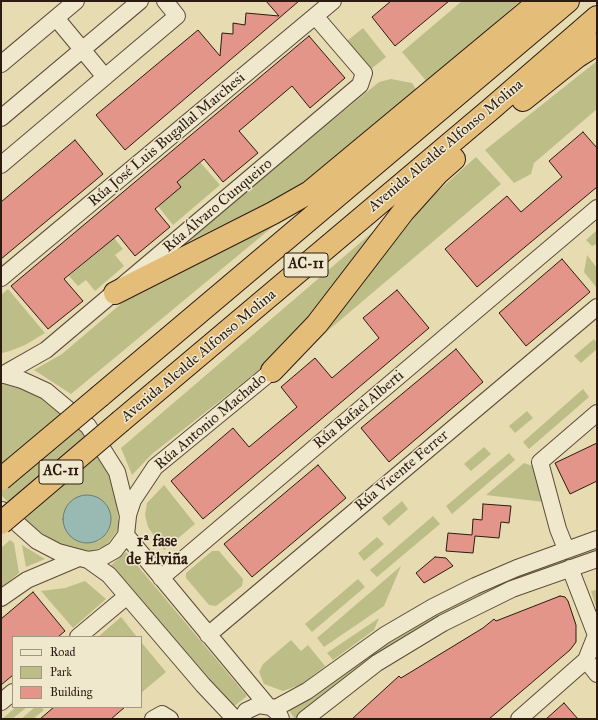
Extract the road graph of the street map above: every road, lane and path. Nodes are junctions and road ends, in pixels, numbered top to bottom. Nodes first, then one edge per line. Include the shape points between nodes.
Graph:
1 (76, 1) edge
2 (140, 1) edge
3 (165, 1) edge
4 (333, 1) edge
5 (540, 1) edge
6 (568, 1) edge
7 (315, 16) junction
8 (597, 17) edge
9 (56, 18) junction
10 (597, 44) edge
11 (82, 50) junction
12 (481, 50) junction
13 (2, 63) edge
14 (105, 77) junction
15 (468, 86) junction
16 (522, 100) junction
17 (411, 109) junction
18 (491, 109) junction
19 (1, 118) edge
20 (463, 151) junction
21 (1, 165) edge
22 (597, 208) edge
23 (1, 278) edge
24 (115, 293) junction
25 (597, 307) edge
26 (272, 371) joint
27 (2, 374) edge
28 (597, 413) edge
29 (1, 479) edge
30 (1, 509) edge
31 (128, 516) junction
32 (1, 523) edge
33 (126, 535) junction
34 (597, 539) edge
35 (566, 549) junction
36 (84, 559) junction
37 (597, 559) edge
38 (570, 568) junction
39 (161, 578) junction
40 (127, 596) junction
41 (1, 598) edge
42 (208, 635) junction
43 (597, 635) edge
44 (79, 636) edge
45 (586, 660) junction
46 (597, 674) edge
47 (12, 693) edge
48 (1, 702) edge
49 (274, 711) edge
50 (153, 719) edge
51 (170, 719) edge
52 (235, 719) edge
53 (241, 719) edge
54 (305, 719) edge
55 (519, 719) edge

1 - 9 street
2 - 11 street
3 - 14 street via 177,16
4 - 7 street, Rúa José Luis Bugallal Marchesi
5 - 12 highway
6 - 15 highway, AC-11
7 - 23 street, Rúa José Luis Bugallal Marchesi
7 - 24 street, Rúa Álvaro Cunqueiro via 364,73 360,85
8 - 18 highway, Avenida Alcalde Alfonso Molina / AC-11
9 - 11 street
9 - 13 street
10 - 16 highway
11 - 14 street
11 - 19 street
12 - 15 highway
12 - 17 highway
14 - 21 street
15 - 17 highway
15 - 29 highway, AC-11, bridge
16 - 18 highway
16 - 20 highway
17 - 24 highway via 310,192
18 - 20 highway
18 - 32 highway, Avenida Alcalde Alfonso Molina / AC-11, bridge
20 - 26 highway via 438,173 403,212 317,324
22 - 39 street, Rúa Rafael Alberti
24 - 27 street, Rúa Álvaro Cunqueiro via 46,350
25 - 42 street, Rúa Vicente Ferrer
26 - 31 street, Rúa Antonio Machado via 155,467 132,500
27 - 31 street via 46,391 88,426 117,472
28 - 35 street via 540,462 558,530
30 - 36 street via 37,541 58,552
31 - 33 street
33 - 36 street via 115,550 101,558
33 - 39 street
34 - 35 street
35 - 49 street via 474,586 433,607 385,635 307,691
36 - 40 street via 109,575
36 - 41 street via 27,580
37 - 38 street
38 - 43 street
38 - 54 street via 512,589 443,623 377,663
39 - 42 street
40 - 44 street
40 - 52 street
42 - 49 street
43 - 45 street
45 - 46 street
45 - 55 street
47 - 48 street
49 - 53 street via 252,707
50 - 51 street via 162,714

